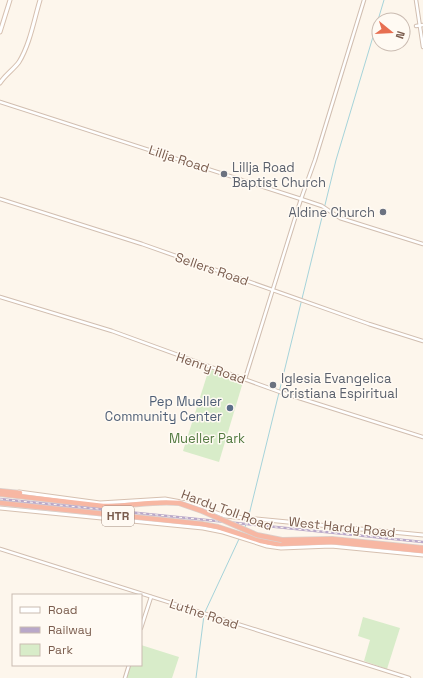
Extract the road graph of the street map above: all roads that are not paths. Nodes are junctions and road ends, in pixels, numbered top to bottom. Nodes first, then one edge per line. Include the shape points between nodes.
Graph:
1 (10, 0) edge
2 (40, 0) edge
3 (364, 0) edge
4 (416, 0) edge
5 (416, 26) dead end
6 (421, 26) edge
7 (0, 32) edge
8 (423, 47) edge
9 (0, 83) edge
10 (0, 102) edge
11 (0, 199) edge
12 (301, 199) junction
13 (423, 244) edge
14 (272, 290) junction
15 (0, 296) edge
16 (423, 341) edge
17 (244, 379) junction
18 (423, 437) edge
19 (0, 491) edge
20 (0, 494) edge
21 (47, 499) junction
22 (0, 506) edge
23 (423, 535) edge
24 (423, 548) edge
25 (0, 549) edge
26 (423, 551) edge
27 (423, 555) edge
28 (142, 594) edge
29 (142, 594) edge
30 (151, 597) junction
31 (142, 625) edge
32 (129, 666) edge
33 (125, 678) edge
34 (409, 678) edge

1 - 7 main road
2 - 9 main road via 22,56
3 - 12 street
4 - 6 street
5 - 6 street
6 - 8 street
10 - 12 street, Lillja Road
11 - 14 street, Sellers Road via 142,244
12 - 13 street, Lillja Road via 326,208 340,218
12 - 14 street
14 - 16 street, Sellers Road
14 - 17 street
15 - 17 street, Henry Road via 112,331
17 - 18 street, Henry Road
19 - 21 highway
19 - 23 main road, West Hardy Road via 100,503 165,499 192,504 220,515
20 - 21 highway, Hardy Toll Road / HTR
21 - 24 highway, Hardy Toll Road / HTR, bridge via 110,506 152,502 179,504 257,535 282,540 332,538
22 - 26 highway, Hardy Toll Road / HTR via 202,524 277,544 333,542
22 - 27 main road via 195,527 281,548 331,546
25 - 28 street, Luthe Road
29 - 30 street, Luthe Road
30 - 31 street
30 - 34 street, Luthe Road
32 - 33 street

